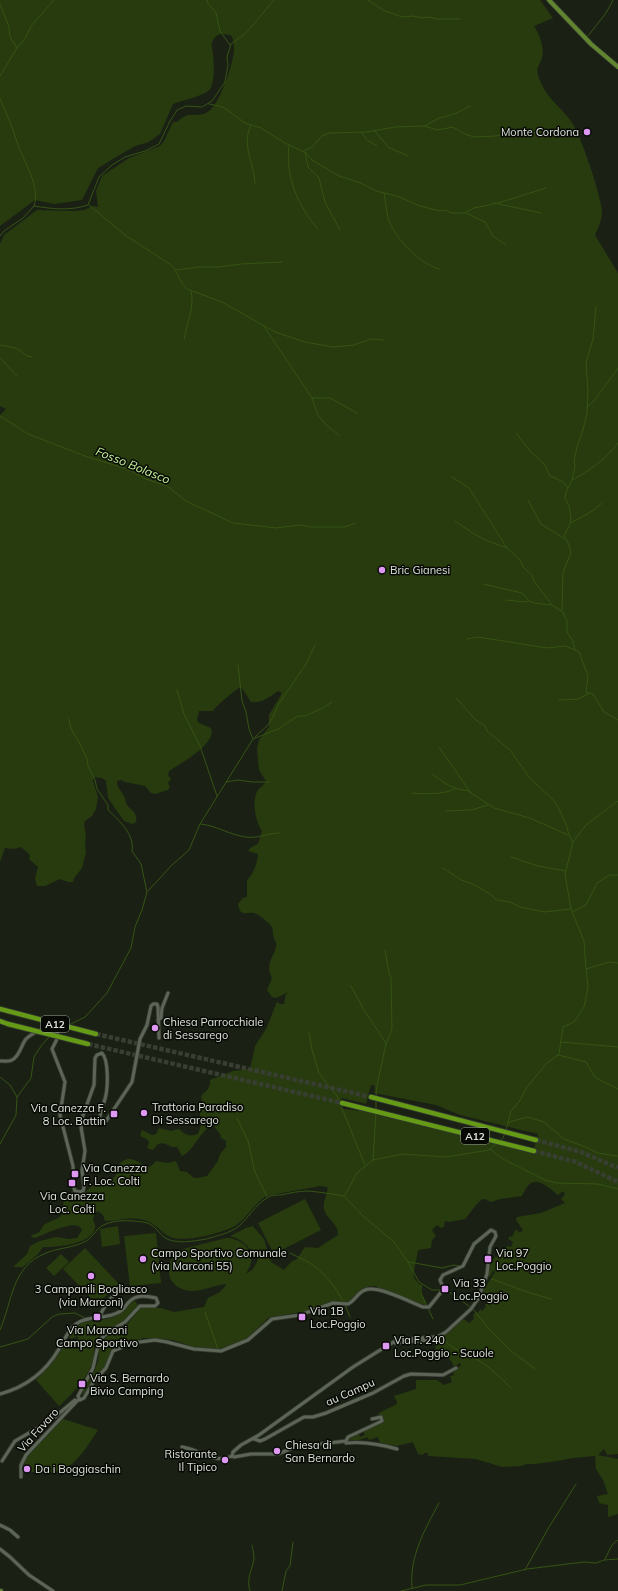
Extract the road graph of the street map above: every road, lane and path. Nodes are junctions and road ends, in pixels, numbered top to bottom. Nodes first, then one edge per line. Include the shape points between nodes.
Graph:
1 (549, 0) edge
2 (618, 68) edge
3 (168, 993) dead end
4 (0, 1009) edge
5 (158, 1020) junction
6 (0, 1021) edge
7 (96, 1034) tunnel mouth
8 (159, 1038) dead end
9 (88, 1044) tunnel mouth
10 (0, 1061) edge
11 (371, 1097) tunnel mouth
12 (342, 1103) tunnel mouth
13 (536, 1140) tunnel mouth
14 (534, 1151) tunnel mouth
15 (128, 1288) dead end
16 (112, 1312) dead end
17 (109, 1316) junction
18 (99, 1318) junction
19 (456, 1368) dead end
20 (0, 1394) edge
21 (78, 1399) junction
22 (372, 1419) dead end
23 (254, 1439) junction
24 (346, 1442) junction
25 (182, 1447) dead end
26 (397, 1449) dead end
27 (232, 1456) junction
28 (2, 1461) dead end
29 (21, 1477) dead end
30 (0, 1525) edge
31 (18, 1537) dead end
32 (0, 1549) edge
33 (53, 1591) edge

1 - 2 main road
3 - 5 street via 161,1018
4 - 7 highway, A12
5 - 8 street
5 - 10 street via 158,1006 153,1004 140,1039 132,1082 106,1122 100,1120 107,1089 105,1056 102,1053 95,1058 94,1085 82,1118 84,1187 79,1192 74,1188 73,1166 60,1115 65,1082 52,1049 59,1034 55,1029 45,1029 26,1039 12,1060
6 - 9 highway, A12, bridge
11 - 13 highway, A12
12 - 14 highway, A12
15 - 18 street via 109,1300
16 - 17 street
17 - 18 street
17 - 21 street via 119,1312 138,1297 158,1300 156,1306 140,1306 126,1322 99,1340 94,1364
18 - 20 street via 84,1319 77,1323 69,1331 51,1361 34,1379 17,1389
19 - 23 street, au Campu via 443,1374 404,1376 326,1413 304,1417 265,1439
21 - 23 street, au Campu via 86,1397 113,1352 139,1342 155,1340 194,1349 221,1351 248,1340 272,1319 300,1314 333,1303 352,1302 367,1289 387,1292 428,1308 443,1290 440,1280 443,1275 463,1266 477,1241 490,1231 495,1231 487,1274 478,1299 446,1332 430,1340 393,1343 353,1366
21 - 28 street via 50,1421 15,1441
21 - 29 street, Via Favaro via 26,1455 21,1465
22 - 24 street via 381,1417 382,1421 348,1437
23 - 27 street, au Campu via 235,1450
24 - 26 street via 354,1441
24 - 27 street via 295,1447 278,1454
25 - 27 street via 217,1458
30 - 31 street
32 - 33 street via 29,1575

